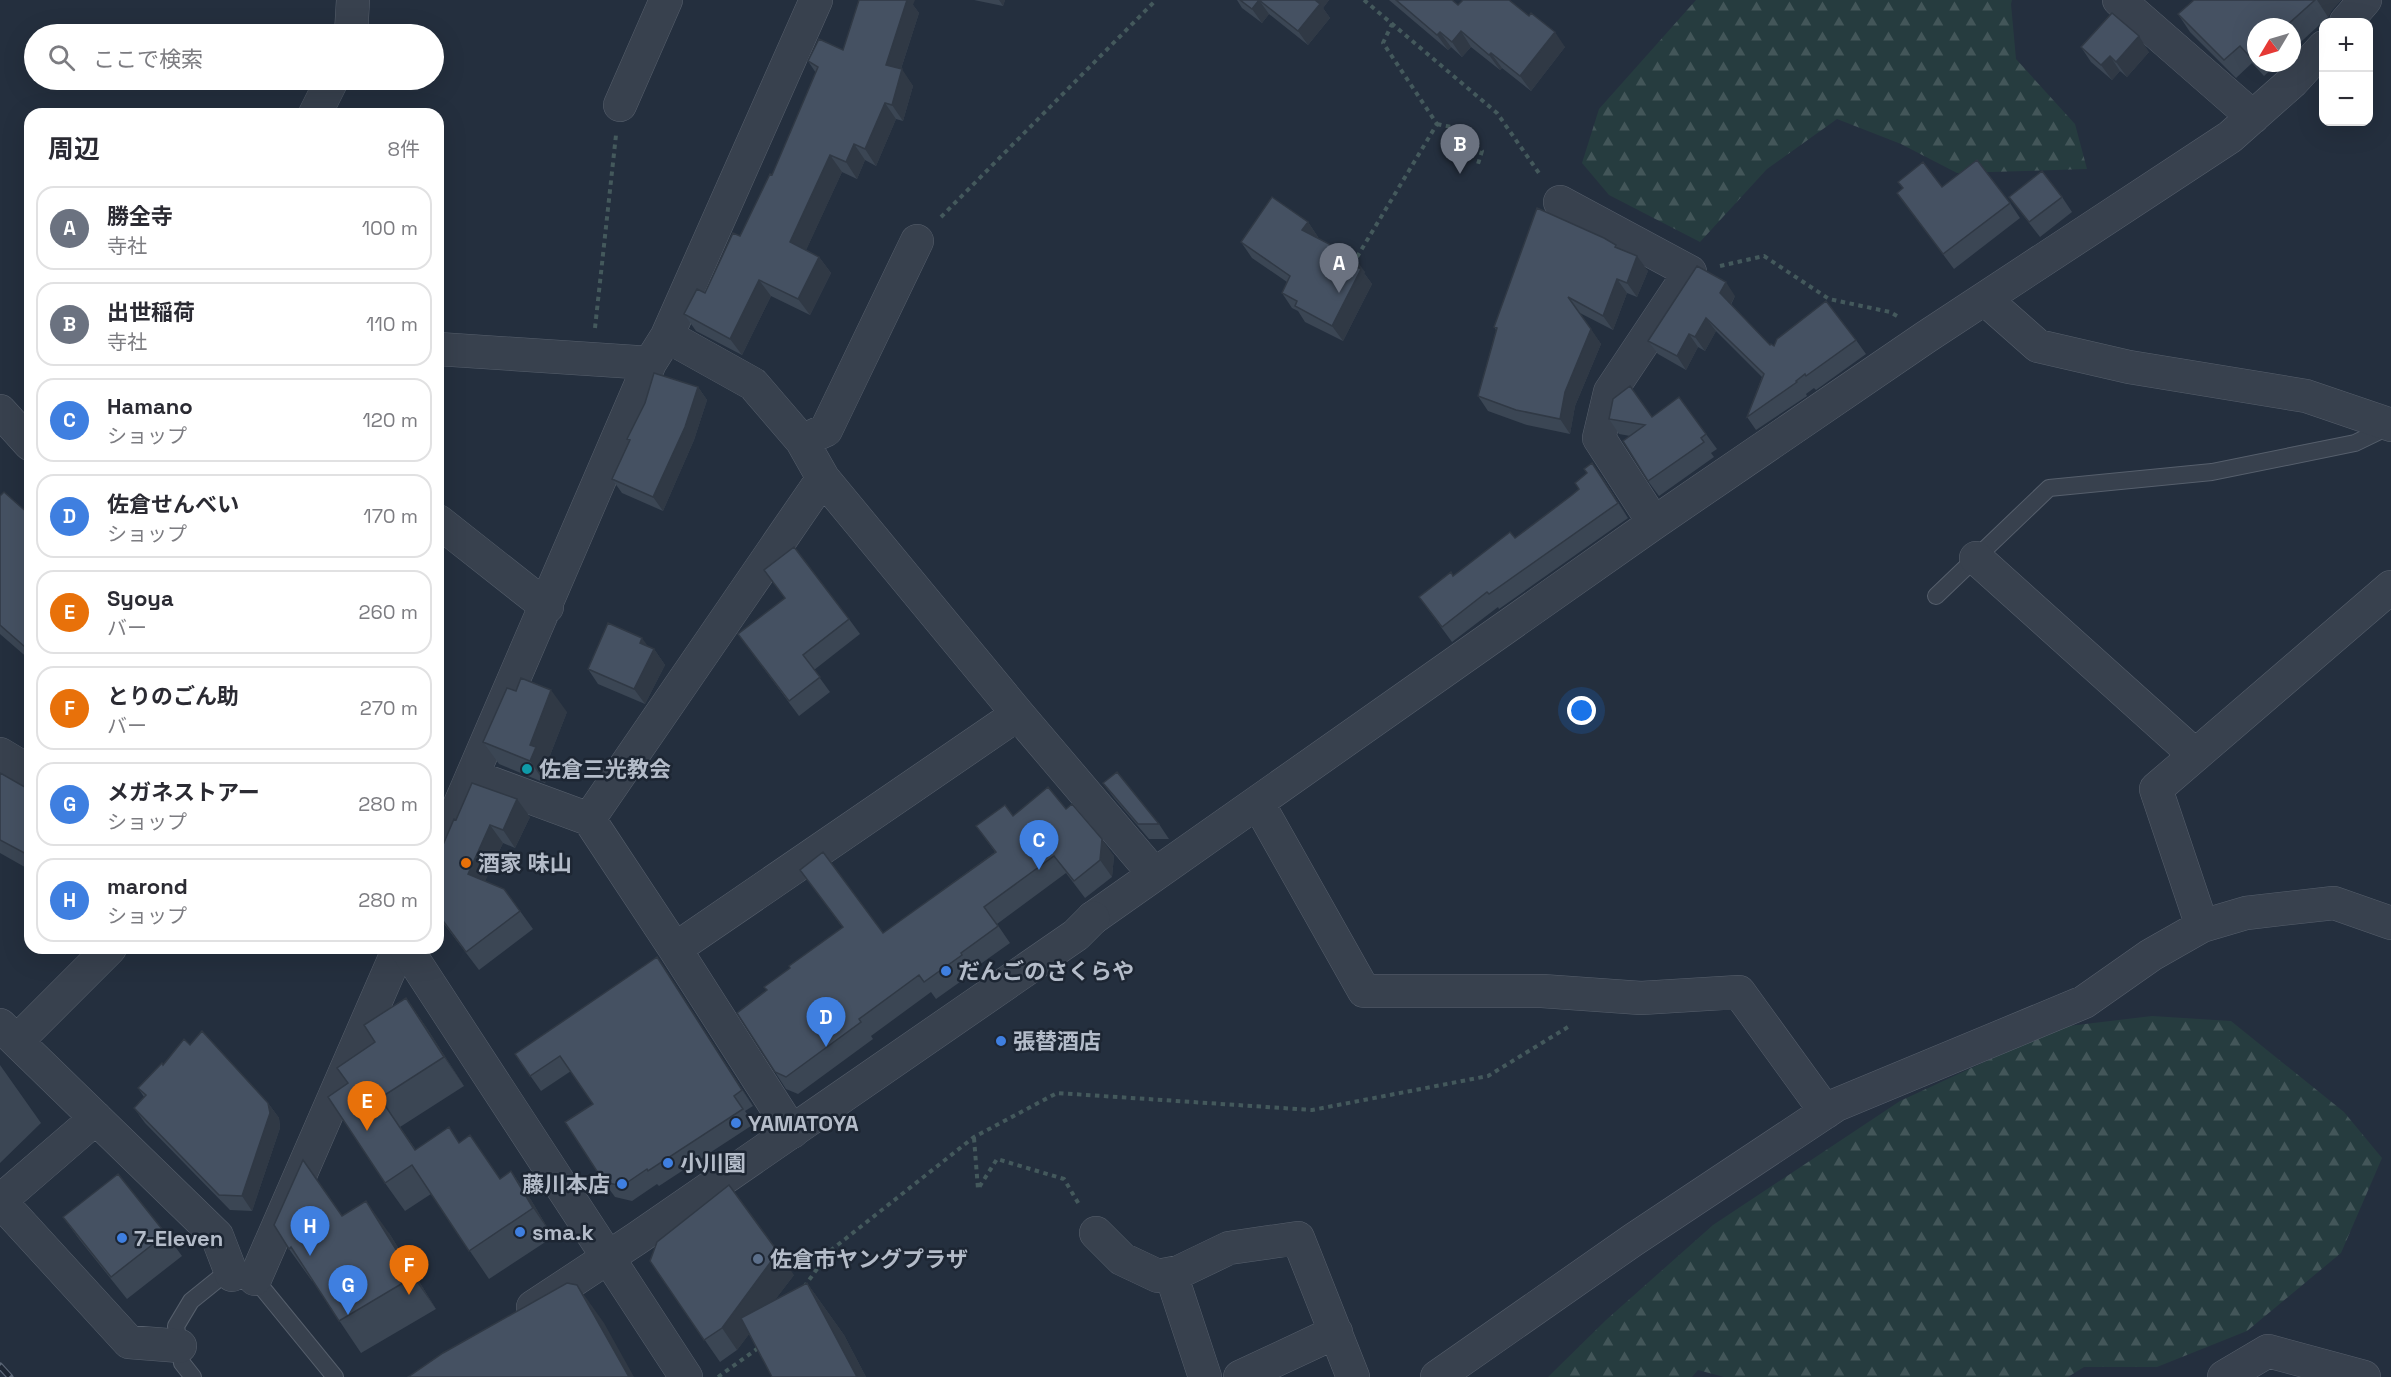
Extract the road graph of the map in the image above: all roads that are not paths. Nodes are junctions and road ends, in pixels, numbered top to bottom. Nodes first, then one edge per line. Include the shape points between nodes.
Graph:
1 (353, 0) edge
2 (666, 0) edge
3 (816, 0) edge
4 (2119, 0) edge
5 (2365, 0) edge
6 (2349, 18) edge
7 (352, 24) edge
8 (2319, 52) edge
9 (327, 90) edge
10 (620, 105) road end
11 (318, 108) edge
12 (2253, 117) junction
13 (1560, 202) road end
14 (917, 241) road end
15 (1986, 300) junction
16 (667, 336) junction
17 (444, 349) edge
18 (650, 363) junction
19 (0, 411) edge
20 (2391, 425) edge
21 (24, 437) edge
22 (802, 441) junction
23 (823, 478) junction
24 (1654, 523) junction
25 (444, 526) edge
26 (1976, 558) junction
27 (2391, 587) edge
28 (1936, 596) dead end
29 (546, 607) junction
30 (1018, 714) junction
31 (0, 754) edge
32 (2195, 754) junction
33 (24, 768) edge
34 (472, 776) junction
35 (1258, 803) junction
36 (589, 819) junction
37 (444, 841) edge
38 (1154, 874) junction
39 (2391, 923) edge
40 (2202, 926) junction
41 (675, 949) junction
42 (103, 954) edge
43 (396, 954) edge
44 (410, 954) edge
45 (8, 1033) edge
46 (1826, 1112) junction
47 (96, 1118) junction
48 (792, 1132) junction
49 (1096, 1233) road end
50 (609, 1258) junction
51 (1172, 1274) junction
52 (243, 1277) junction
53 (509, 1322) edge
54 (1336, 1332) junction
55 (180, 1346) junction
56 (193, 1377) edge
57 (335, 1377) edge
58 (686, 1377) edge
59 (1205, 1377) edge
60 (1240, 1377) edge
61 (1353, 1377) edge
62 (1437, 1377) edge
63 (2224, 1377) edge
64 (2364, 1377) edge

1 - 7 street
2 - 10 street
3 - 16 street
4 - 12 street
5 - 6 street
8 - 12 street
9 - 11 street
12 - 15 street via 2230,137
13 - 24 street via 1690,272 1610,392 1599,438
14 - 22 street via 826,430
15 - 20 street via 2038,346 2129,367 2306,396
15 - 24 street
16 - 18 street
16 - 22 street via 753,384
17 - 18 street
18 - 29 street
19 - 21 street
20 - 26 lane via 2355,443 2212,472 2049,488
22 - 23 street
23 - 30 street
23 - 36 street
24 - 35 street
25 - 29 street
26 - 28 lane
26 - 32 street
27 - 32 street
29 - 34 street
30 - 38 street
30 - 41 street
31 - 33 street
32 - 40 street via 2156,789
34 - 36 street
34 - 37 street
35 - 38 street
35 - 46 street via 1364,991 1542,991 1641,998 1739,992
36 - 41 street
38 - 48 street via 1076,935
39 - 40 street via 2334,903 2247,913
40 - 46 street via 2151,955 2084,1002
41 - 48 street
42 - 45 street
43 - 52 street
44 - 50 street
45 - 47 street
46 - 62 street
47 - 52 street via 217,1236
47 - 55 street via 0,1201 129,1342
48 - 50 street
49 - 51 street via 1122,1259 1158,1276
50 - 53 street
50 - 58 street
51 - 54 street via 1229,1248 1298,1238
51 - 59 street
52 - 55 lane via 222,1276 191,1301 176,1326
52 - 57 lane
54 - 60 street
54 - 61 street
55 - 56 lane via 182,1363
63 - 64 street via 2268,1351

